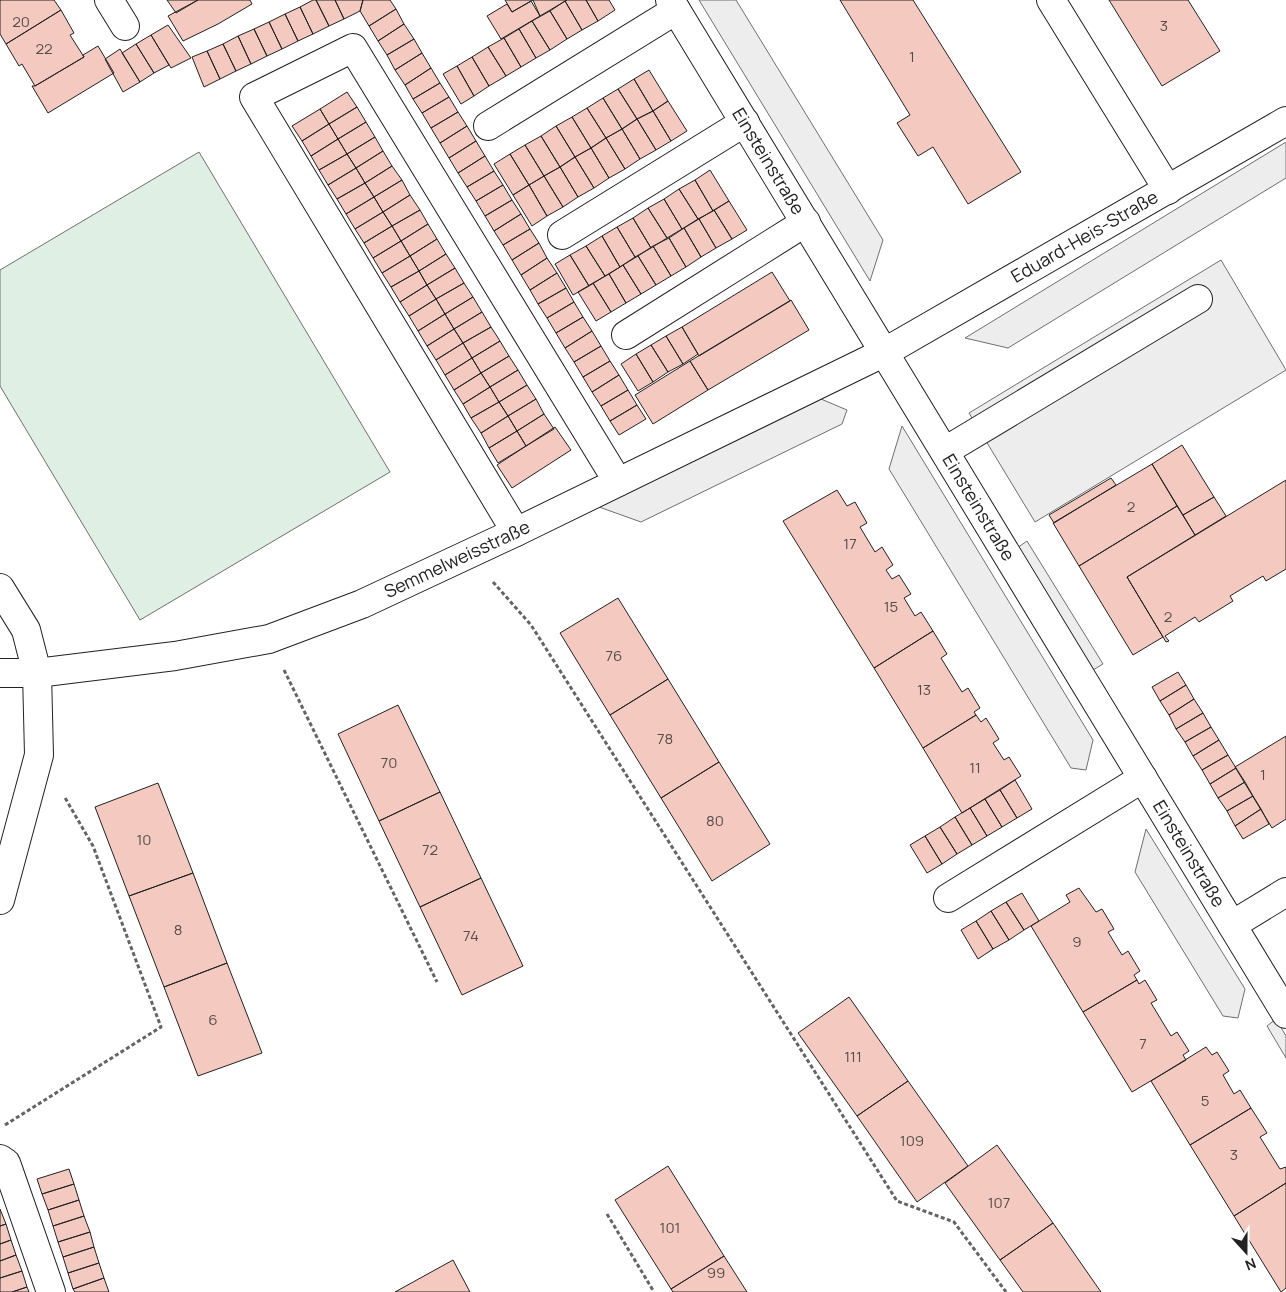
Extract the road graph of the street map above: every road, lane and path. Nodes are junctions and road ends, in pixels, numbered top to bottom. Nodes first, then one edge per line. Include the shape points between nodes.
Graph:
1 (109, 0) edge
2 (1051, 0) edge
3 (673, 5) edge
4 (125, 26) dead end
5 (745, 122) junction
6 (1286, 122) edge
7 (488, 126) dead end
8 (1168, 190) junction
9 (806, 222) junction
10 (562, 235) dead end
11 (1198, 299) dead end
12 (626, 335) dead end
13 (885, 352) junction
14 (945, 451) junction
15 (618, 482) junction
16 (516, 532) junction
17 (468, 553) junction
18 (0, 588) edge
19 (269, 638) junction
20 (0, 673) edge
21 (37, 674) junction
22 (39, 755) junction
23 (1142, 778) junction
24 (1286, 892) edge
25 (948, 898) dead end
26 (0, 900) edge
27 (1232, 926) junction
28 (437, 982) dead end
29 (1286, 1014) edge
30 (0, 1128) edge
31 (0, 1159) edge
32 (607, 1214) dead end
33 (50, 1292) edge
34 (654, 1292) edge
35 (1006, 1292) edge

1 - 4 street
2 - 8 street
3 - 5 street, Einsteinstraße
3 - 7 street
5 - 9 street, Einsteinstraße
5 - 10 street
6 - 8 street, Eduard-Heis-Straße
8 - 13 street, Eduard-Heis-Straße
9 - 12 street
9 - 13 street, Einsteinstraße
11 - 14 street
13 - 14 street, Einsteinstraße
13 - 15 street, Semmelweisstraße
14 - 23 street, Einsteinstraße
15 - 16 street, Semmelweisstraße
15 - 16 street via 353,48 254,97
16 - 17 street, Semmelweisstraße
17 - 19 street, Semmelweisstraße via 362,604
17 - 35 path via 531,625 897,1200 954,1222
18 - 21 street via 26,630
19 - 21 street, Semmelweisstraße via 175,656
19 - 28 path
20 - 21 street, Semmelweisstraße
21 - 22 street
22 - 26 street
22 - 30 path via 93,846 162,1027
23 - 25 street
23 - 27 street, Einsteinstraße
24 - 27 street
27 - 29 street, Einsteinstraße
31 - 33 street via 6,1163
32 - 34 path

